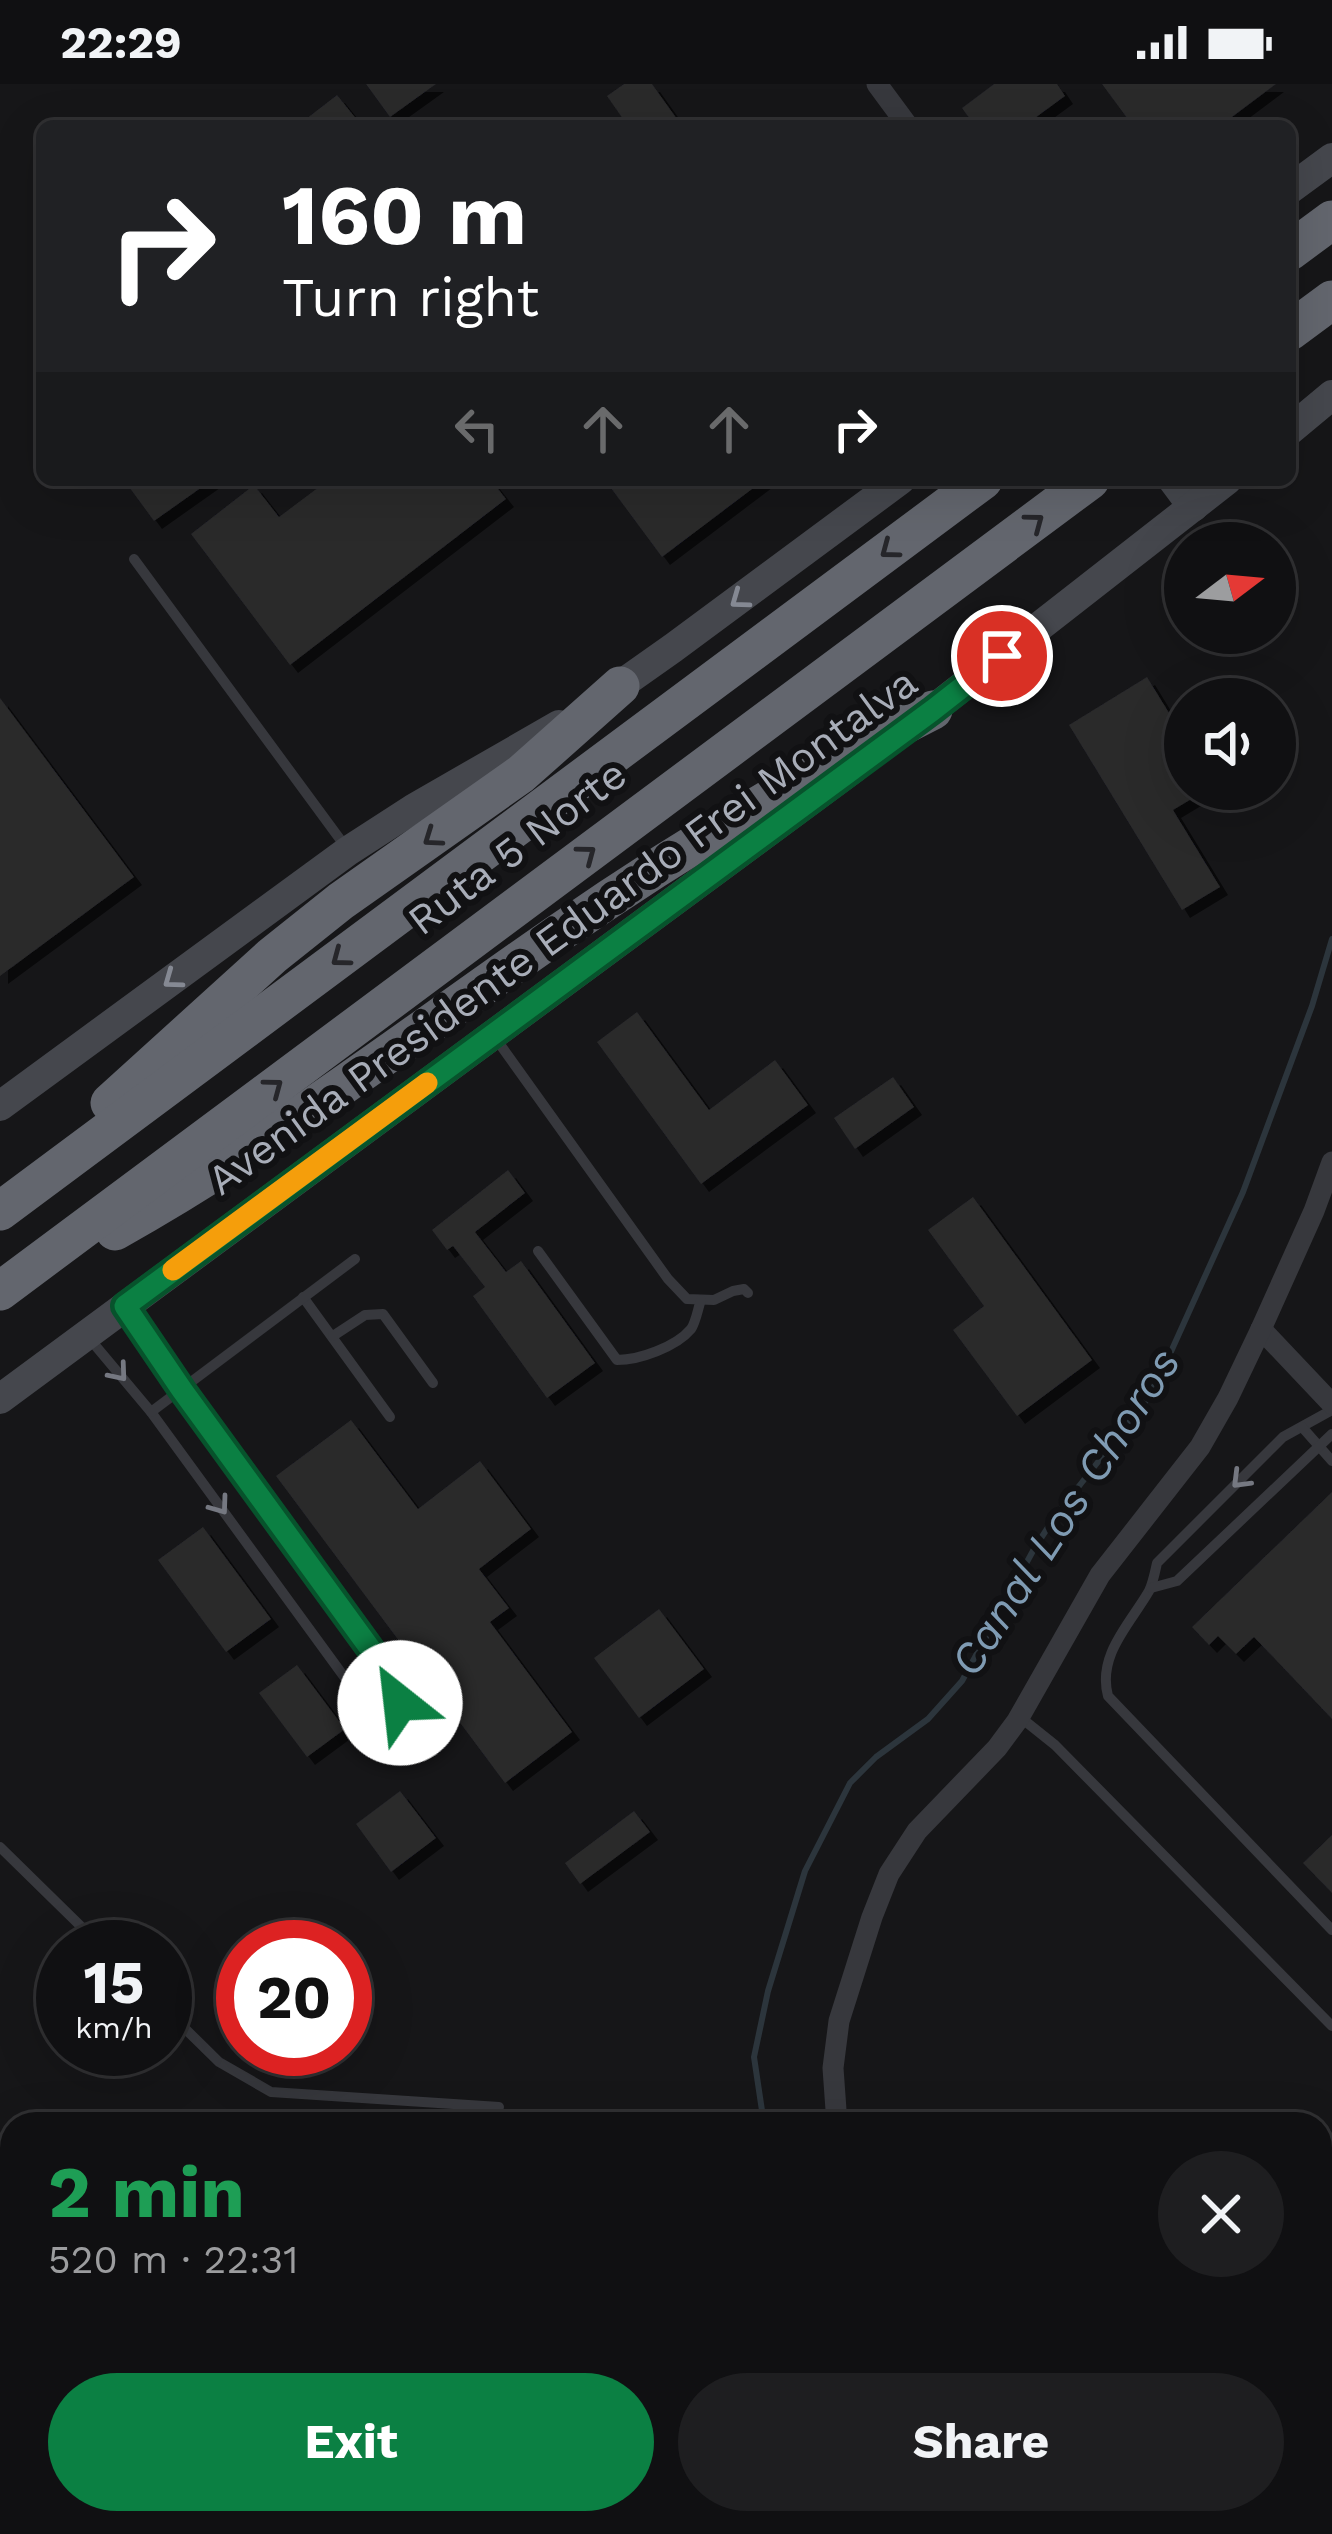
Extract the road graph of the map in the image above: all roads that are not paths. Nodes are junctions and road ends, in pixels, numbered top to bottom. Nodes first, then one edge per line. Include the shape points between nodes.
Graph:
1 (877, 84) edge
2 (904, 120) edge
3 (1332, 158) edge
4 (1296, 185) edge
5 (1332, 220) edge
6 (1296, 247) edge
7 (1332, 300) edge
8 (1296, 327) edge
9 (1332, 395) edge
10 (1296, 425) edge
11 (892, 486) edge
12 (975, 486) edge
13 (1082, 486) edge
14 (1177, 486) edge
15 (1219, 486) edge
16 (1193, 507) junction
17 (134, 559) dead end
18 (620, 686) junction
19 (933, 710) junction
20 (348, 850) junction
21 (493, 1034) junction
22 (0, 1106) edge
23 (1332, 1162) edge
24 (7, 1206) edge
25 (538, 1251) dead end
26 (355, 1258) dead end
27 (0, 1292) edge
28 (748, 1293) dead end
29 (303, 1297) junction
30 (701, 1300) junction
31 (125, 1306) junction
32 (1261, 1329) junction
33 (87, 1335) junction
34 (333, 1336) junction
35 (433, 1383) dead end
36 (182, 1390) junction
37 (0, 1399) edge
38 (1332, 1407) edge
39 (151, 1412) junction
40 (389, 1417) dead end
41 (1302, 1427) junction
42 (1332, 1434) edge
43 (1318, 1447) junction
44 (1332, 1461) edge
45 (1151, 1588) junction
46 (1020, 1718) junction
47 (0, 1847) edge
48 (74, 1920) edge
49 (1332, 1930) edge
50 (1332, 2026) edge
51 (192, 2036) edge
52 (499, 2107) dead end
53 (836, 2112) edge

1 - 2 street
3 - 4 main road
5 - 6 highway
7 - 8 highway
9 - 10 main road
11 -> 18 main road
12 -> 24 highway, Ruta 5 Norte
27 -> 13 highway, Ruta 5 Norte
14 - 16 main road
15 - 16 main road, Avenida Presidente Eduardo Frei Montalva
16 - 19 main road, Avenida Presidente Eduardo Frei Montalva
17 - 20 lane
18 - 20 main road
18 -> 24 highway via 520,774 272,956
19 - 21 main road, Avenida Presidente Eduardo Frei Montalva
19 - 27 highway via 702,838 278,1133
20 -> 22 main road
21 - 30 lane via 668,1279 687,1299
21 - 31 main road, Avenida Presidente Eduardo Frei Montalva
23 - 32 street
25 - 30 lane via 617,1360 657,1352 692,1328
26 - 29 lane
28 - 30 lane
29 - 34 lane
29 - 36 lane
31 - 33 main road, Avenida Presidente Eduardo Frei Montalva
31 - 36 lane
32 - 38 street
32 - 46 street via 1200,1447 1100,1575
33 - 37 main road, Avenida Presidente Eduardo Frei Montalva
33 -> 39 lane
34 - 35 lane via 365,1315 383,1314
34 - 40 lane
36 - 39 lane
39 -> 36 lane via 372,1715 389,1715 401,1691
38 - 41 lane
41 - 43 lane
41 -> 45 lane via 1157,1563
42 - 43 lane
43 - 44 lane
43 - 45 lane via 1178,1582
45 - 49 lane via 1106,1667 1108,1696
46 - 50 lane
46 - 53 street via 916,1832 890,1874 839,2021
47 - 48 lane
51 - 52 lane via 271,2092

